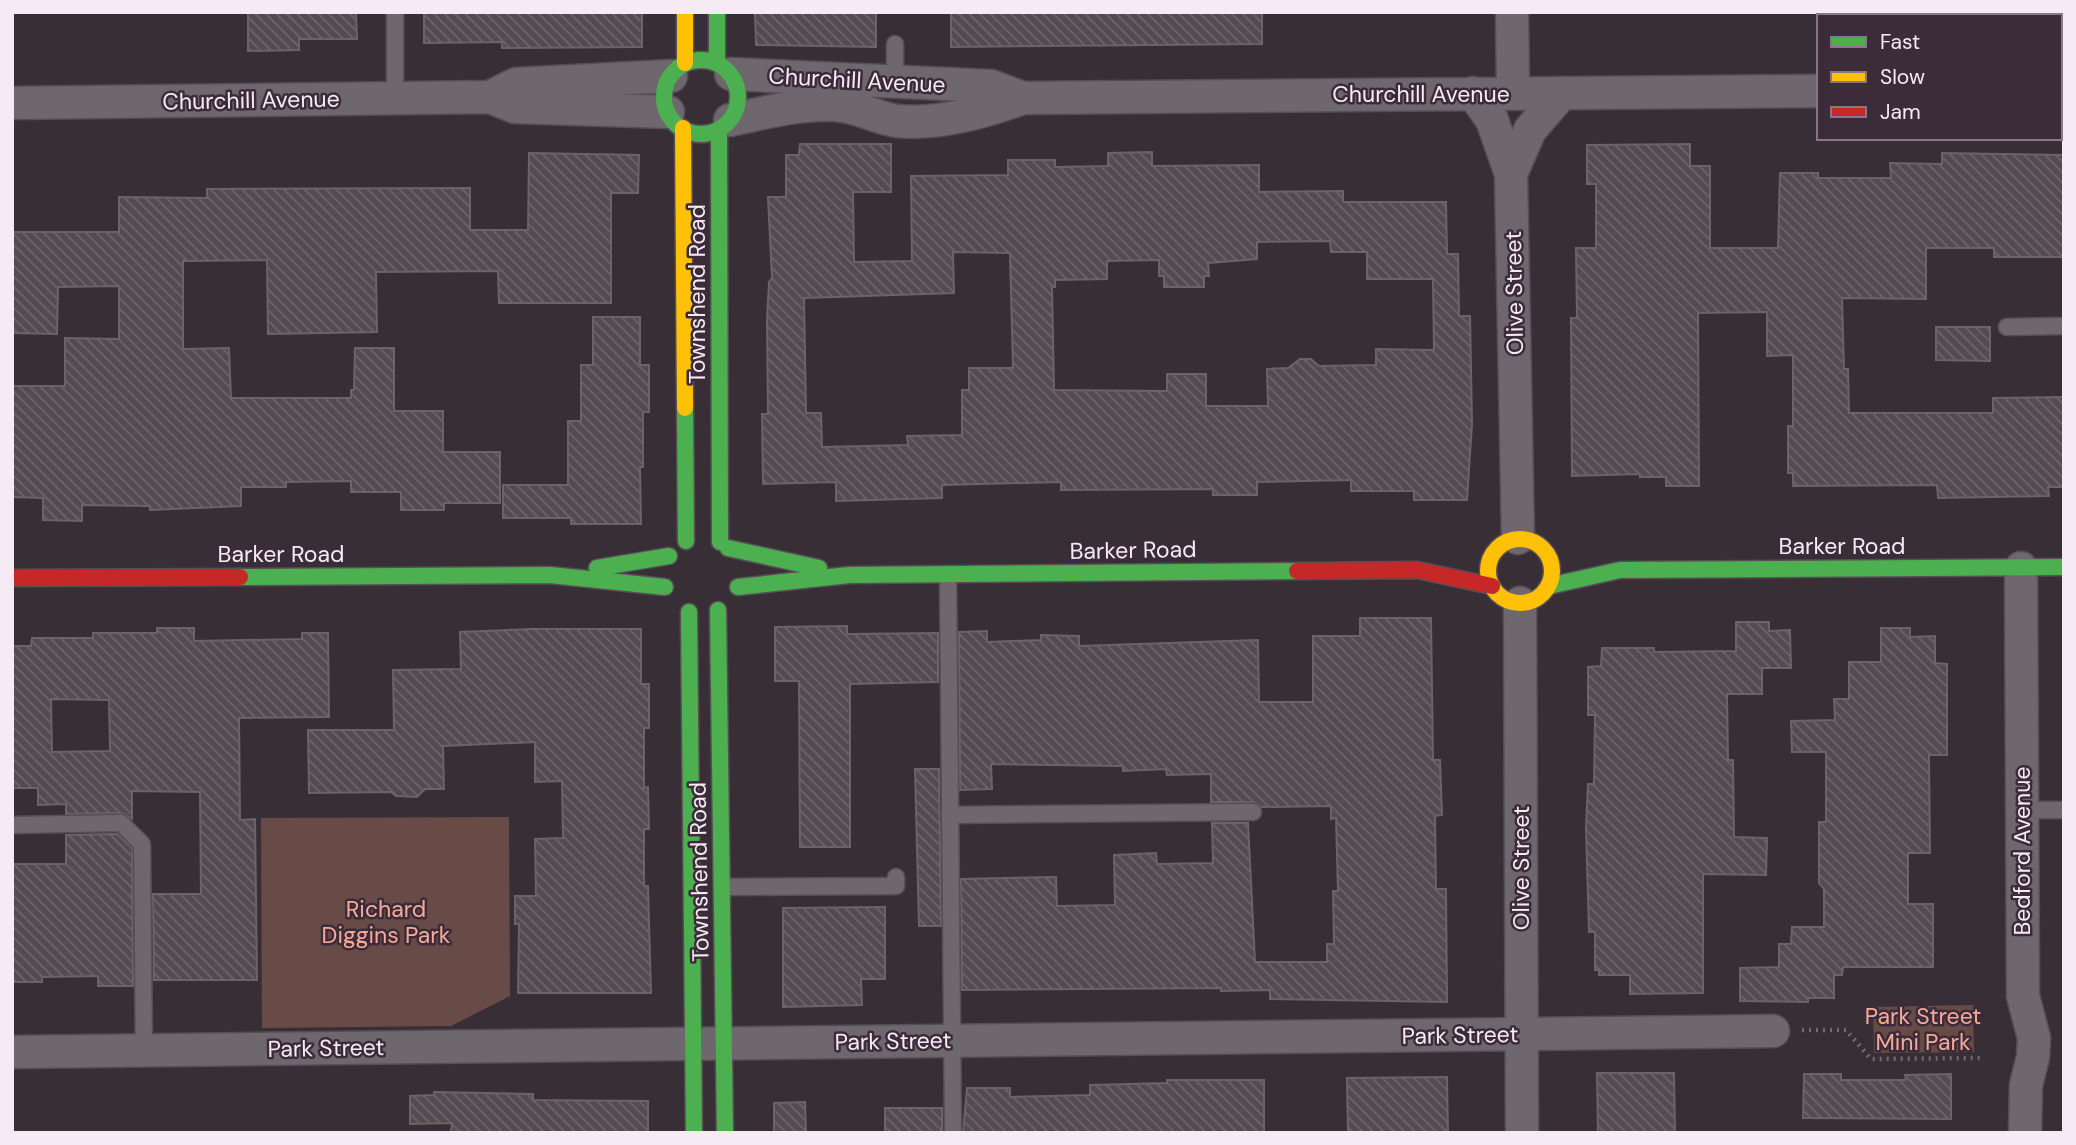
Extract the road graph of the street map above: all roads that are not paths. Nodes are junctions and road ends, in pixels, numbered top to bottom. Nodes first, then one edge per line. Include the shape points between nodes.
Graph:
1 (395, 12) edge
2 (685, 12) edge
3 (717, 12) edge
4 (1512, 12) edge
5 (895, 44) dead end
6 (678, 69) junction
7 (724, 69) junction
8 (895, 82) junction
9 (1817, 90) edge
10 (1473, 93) junction
11 (1513, 93) junction
12 (1562, 93) junction
13 (491, 97) junction
14 (395, 98) junction
15 (1023, 98) junction
16 (12, 103) edge
17 (676, 120) junction
18 (725, 125) junction
19 (1511, 174) junction
20 (2007, 327) dead end
21 (2064, 327) edge
22 (686, 541) junction
23 (724, 545) junction
24 (1519, 547) junction
25 (669, 555) junction
26 (1567, 556) dead end
27 (1589, 562) dead end
28 (2064, 567) edge
29 (2021, 568) junction
30 (1417, 570) junction
31 (1620, 570) junction
32 (948, 574) junction
33 (550, 575) junction
34 (849, 575) junction
35 (12, 578) edge
36 (1492, 586) junction
37 (1549, 586) junction
38 (738, 587) junction
39 (675, 601) junction
40 (1520, 603) junction
41 (718, 610) junction
42 (2022, 810) junction
43 (2064, 810) edge
44 (1253, 811) dead end
45 (950, 815) junction
46 (12, 825) edge
47 (896, 877) dead end
48 (722, 887) junction
49 (1773, 1031) road end
50 (1522, 1034) junction
51 (952, 1041) junction
52 (709, 1043) junction
53 (144, 1051) junction
54 (12, 1052) edge
55 (694, 1133) edge
56 (725, 1133) edge
57 (953, 1133) edge
58 (1522, 1133) edge
59 (2025, 1133) edge

1 - 14 lane
2 - 6 street
3 - 7 street
4 - 11 street
5 - 8 lane
6 - 7 street via 706,60
6 - 13 street, Churchill Avenue via 516,84
6 - 17 street via 665,87
7 - 8 street, Churchill Avenue
7 - 18 street via 738,97
8 - 15 street, Churchill Avenue via 991,86
9 - 12 street, Churchill Avenue
10 - 11 street, Churchill Avenue
10 - 15 street, Churchill Avenue
10 - 19 street, Olive Street via 1492,120
11 - 12 street, Churchill Avenue
12 - 19 street, Olive Street via 1530,130
13 - 14 street, Churchill Avenue
13 - 17 street, Churchill Avenue via 515,107
14 - 16 street, Churchill Avenue
15 - 18 street, Churchill Avenue via 922,122 819,105
17 - 18 street via 701,133
17 - 22 street, Townshend Road
18 - 23 street, Townshend Road
19 - 24 street, Olive Street
20 - 21 lane
22 - 23 street via 698,537
22 - 25 street
23 - 34 street, Barker Road
23 - 38 street via 738,566
24 - 26 street, Barker Road
24 - 30 street, Barker Road
24 - 36 street via 1488,568
24 - 37 street via 1552,568
25 - 33 street, Barker Road
25 - 39 street via 664,566
27 - 31 street, Barker Road
28 - 29 street, Barker Road
29 - 31 street, Barker Road
29 - 42 street, Bedford Avenue
30 - 32 street, Barker Road
30 - 36 street, Barker Road
31 - 37 street, Barker Road
32 - 34 street, Barker Road
32 - 45 lane
33 - 35 street, Barker Road
33 - 39 street, Barker Road
34 - 38 street, Barker Road
36 - 40 street via 1504,598
37 - 40 street via 1536,598
38 - 41 street
39 - 41 street via 698,614
39 - 52 street, Townshend Road
40 - 50 street, Olive Street
41 - 48 street, Townshend Road
42 - 43 lane
42 - 59 street, Bedford Avenue via 2023,996 2034,1038 2025,1085
44 - 45 lane
45 - 51 lane
46 - 53 lane via 121,824 142,844
47 - 48 lane via 896,886
48 - 52 street, Townshend Road
49 - 50 street, Park Street
50 - 51 street, Park Street
50 - 58 street, Olive Street
51 - 52 street, Park Street
51 - 57 lane
52 - 53 street, Park Street
52 - 55 street, Townshend Road
52 - 56 street, Townshend Road
53 - 54 street, Park Street

